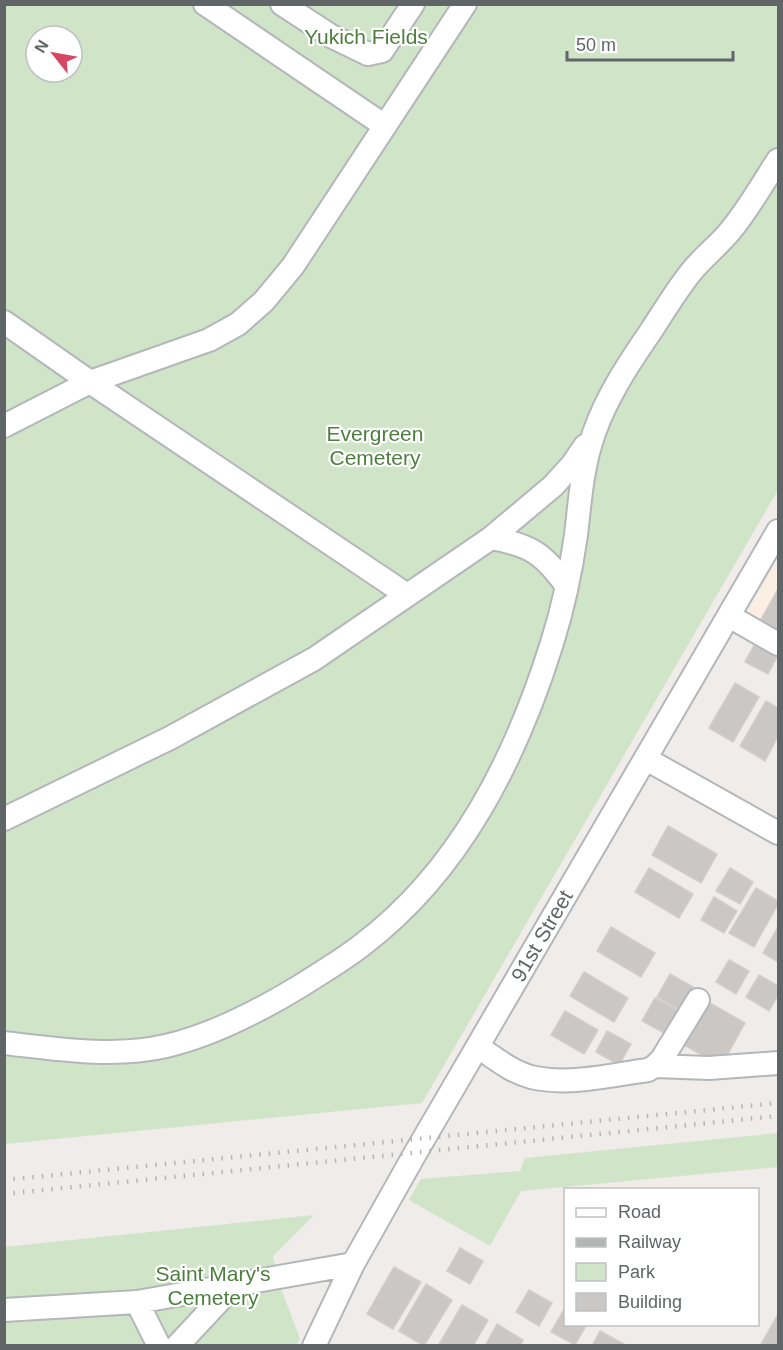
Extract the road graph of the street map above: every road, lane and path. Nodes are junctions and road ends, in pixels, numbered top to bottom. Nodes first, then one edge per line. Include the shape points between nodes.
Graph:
1 (205, 4) edge
2 (282, 4) edge
3 (413, 4) edge
4 (465, 4) edge
5 (385, 126) junction
6 (778, 160) edge
7 (4, 322) edge
8 (90, 382) junction
9 (4, 426) edge
10 (594, 433) junction
11 (778, 531) edge
12 (491, 538) junction
13 (566, 585) junction
14 (406, 595) junction
15 (729, 616) junction
16 (778, 644) edge
17 (646, 759) junction
18 (4, 819) edge
19 (778, 833) edge
20 (698, 1000) dead end
21 (4, 1043) edge
22 (477, 1047) junction
23 (778, 1063) edge
24 (655, 1066) junction
25 (353, 1264) junction
26 (234, 1285) junction
27 (137, 1302) junction
28 (4, 1310) edge
29 (159, 1346) edge
30 (177, 1346) edge
31 (314, 1346) edge

1 - 5 street
2 - 3 street via 331,36 368,54 382,51
4 - 5 street
5 - 8 street via 293,266 264,301 238,324 209,340
6 - 10 street via 732,229 673,297 621,376
7 - 8 street
8 - 9 street
8 - 14 street
10 - 12 street via 553,486
10 - 13 street via 580,484 576,536
11 - 15 street, 91st Street
12 - 13 street via 524,546 538,554
12 - 14 street
13 - 21 street via 553,641 530,706 502,770 469,830 440,871 362,945 274,1002 219,1028 166,1046 115,1051
14 - 18 street via 314,659 170,738
15 - 16 street
15 - 17 street, 91st Street
17 - 19 street
17 - 22 street, 91st Street
20 - 24 street
22 - 24 street via 509,1067 551,1079 582,1079
22 - 25 street, 91st Street
23 - 24 street via 709,1068
25 - 26 street
25 - 31 street, 91st Street
26 - 27 street
26 - 30 street
27 - 28 street
27 - 29 street

